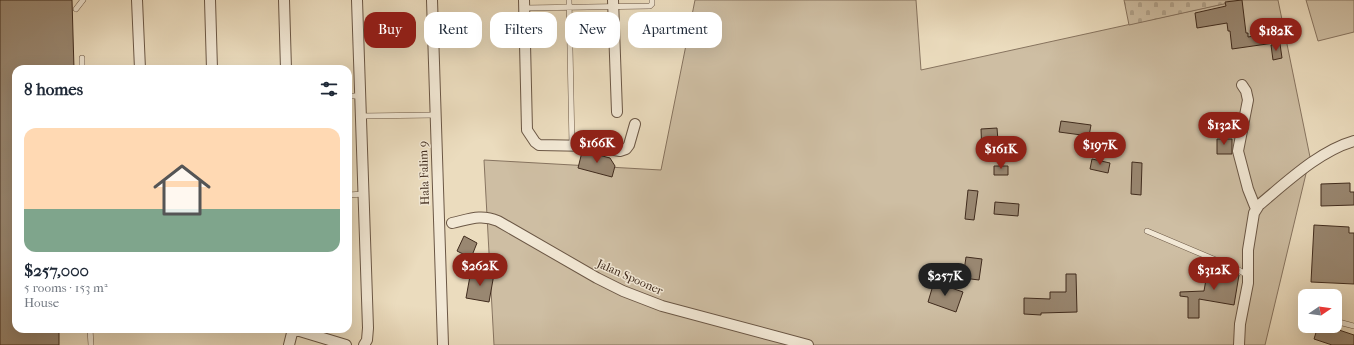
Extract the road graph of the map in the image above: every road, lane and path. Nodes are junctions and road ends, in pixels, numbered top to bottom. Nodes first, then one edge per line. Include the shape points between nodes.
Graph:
1 (83, 0) edge
2 (137, 0) edge
3 (210, 0) edge
4 (284, 0) edge
5 (357, 0) edge
6 (432, 0) edge
7 (569, 0) edge
8 (652, 0) edge
9 (613, 3) edge
10 (524, 4) edge
11 (569, 7) junction
12 (76, 10) dead end
13 (82, 58) dead end
14 (82, 65) edge
15 (140, 65) edge
16 (212, 65) edge
17 (286, 65) edge
18 (1242, 85) dead end
19 (352, 96) edge
20 (360, 96) junction
21 (617, 112) dead end
22 (435, 115) junction
23 (361, 116) junction
24 (635, 124) dead end
25 (1354, 141) edge
26 (572, 145) junction
27 (364, 194) junction
28 (352, 195) edge
29 (1256, 209) junction
30 (452, 223) dead end
31 (1147, 231) dead end
32 (1248, 276) junction
33 (1342, 322) edge
34 (1354, 325) edge
35 (90, 333) edge
36 (292, 333) edge
37 (306, 333) edge
38 (91, 345) edge
39 (289, 345) edge
40 (346, 345) edge
41 (364, 345) edge
42 (444, 345) edge
43 (808, 345) edge
44 (1239, 345) edge

1 - 12 lane
2 - 15 street
3 - 16 street
4 - 17 street
5 - 20 street
6 - 22 street, Hala Falim 9
7 - 11 lane
8 - 9 lane via 650,6
9 - 11 lane
9 - 21 street
10 - 11 lane
10 - 26 street via 527,130 539,145
11 - 26 lane
13 - 14 lane
18 - 29 street via 1248,100 1238,151
19 - 20 lane
20 - 23 street
22 - 23 lane
22 - 42 street, Hala Falim 9
23 - 27 street
24 - 26 street via 629,144 620,152
25 - 29 street via 1323,155 1259,204
27 - 28 lane
27 - 41 street via 368,328
29 - 32 street via 1248,250
30 - 43 street, Jalan Spooner via 480,217 498,220 623,291 662,306
31 - 32 lane
32 - 44 street
33 - 34 lane
35 - 38 lane
36 - 39 street
37 - 40 street

